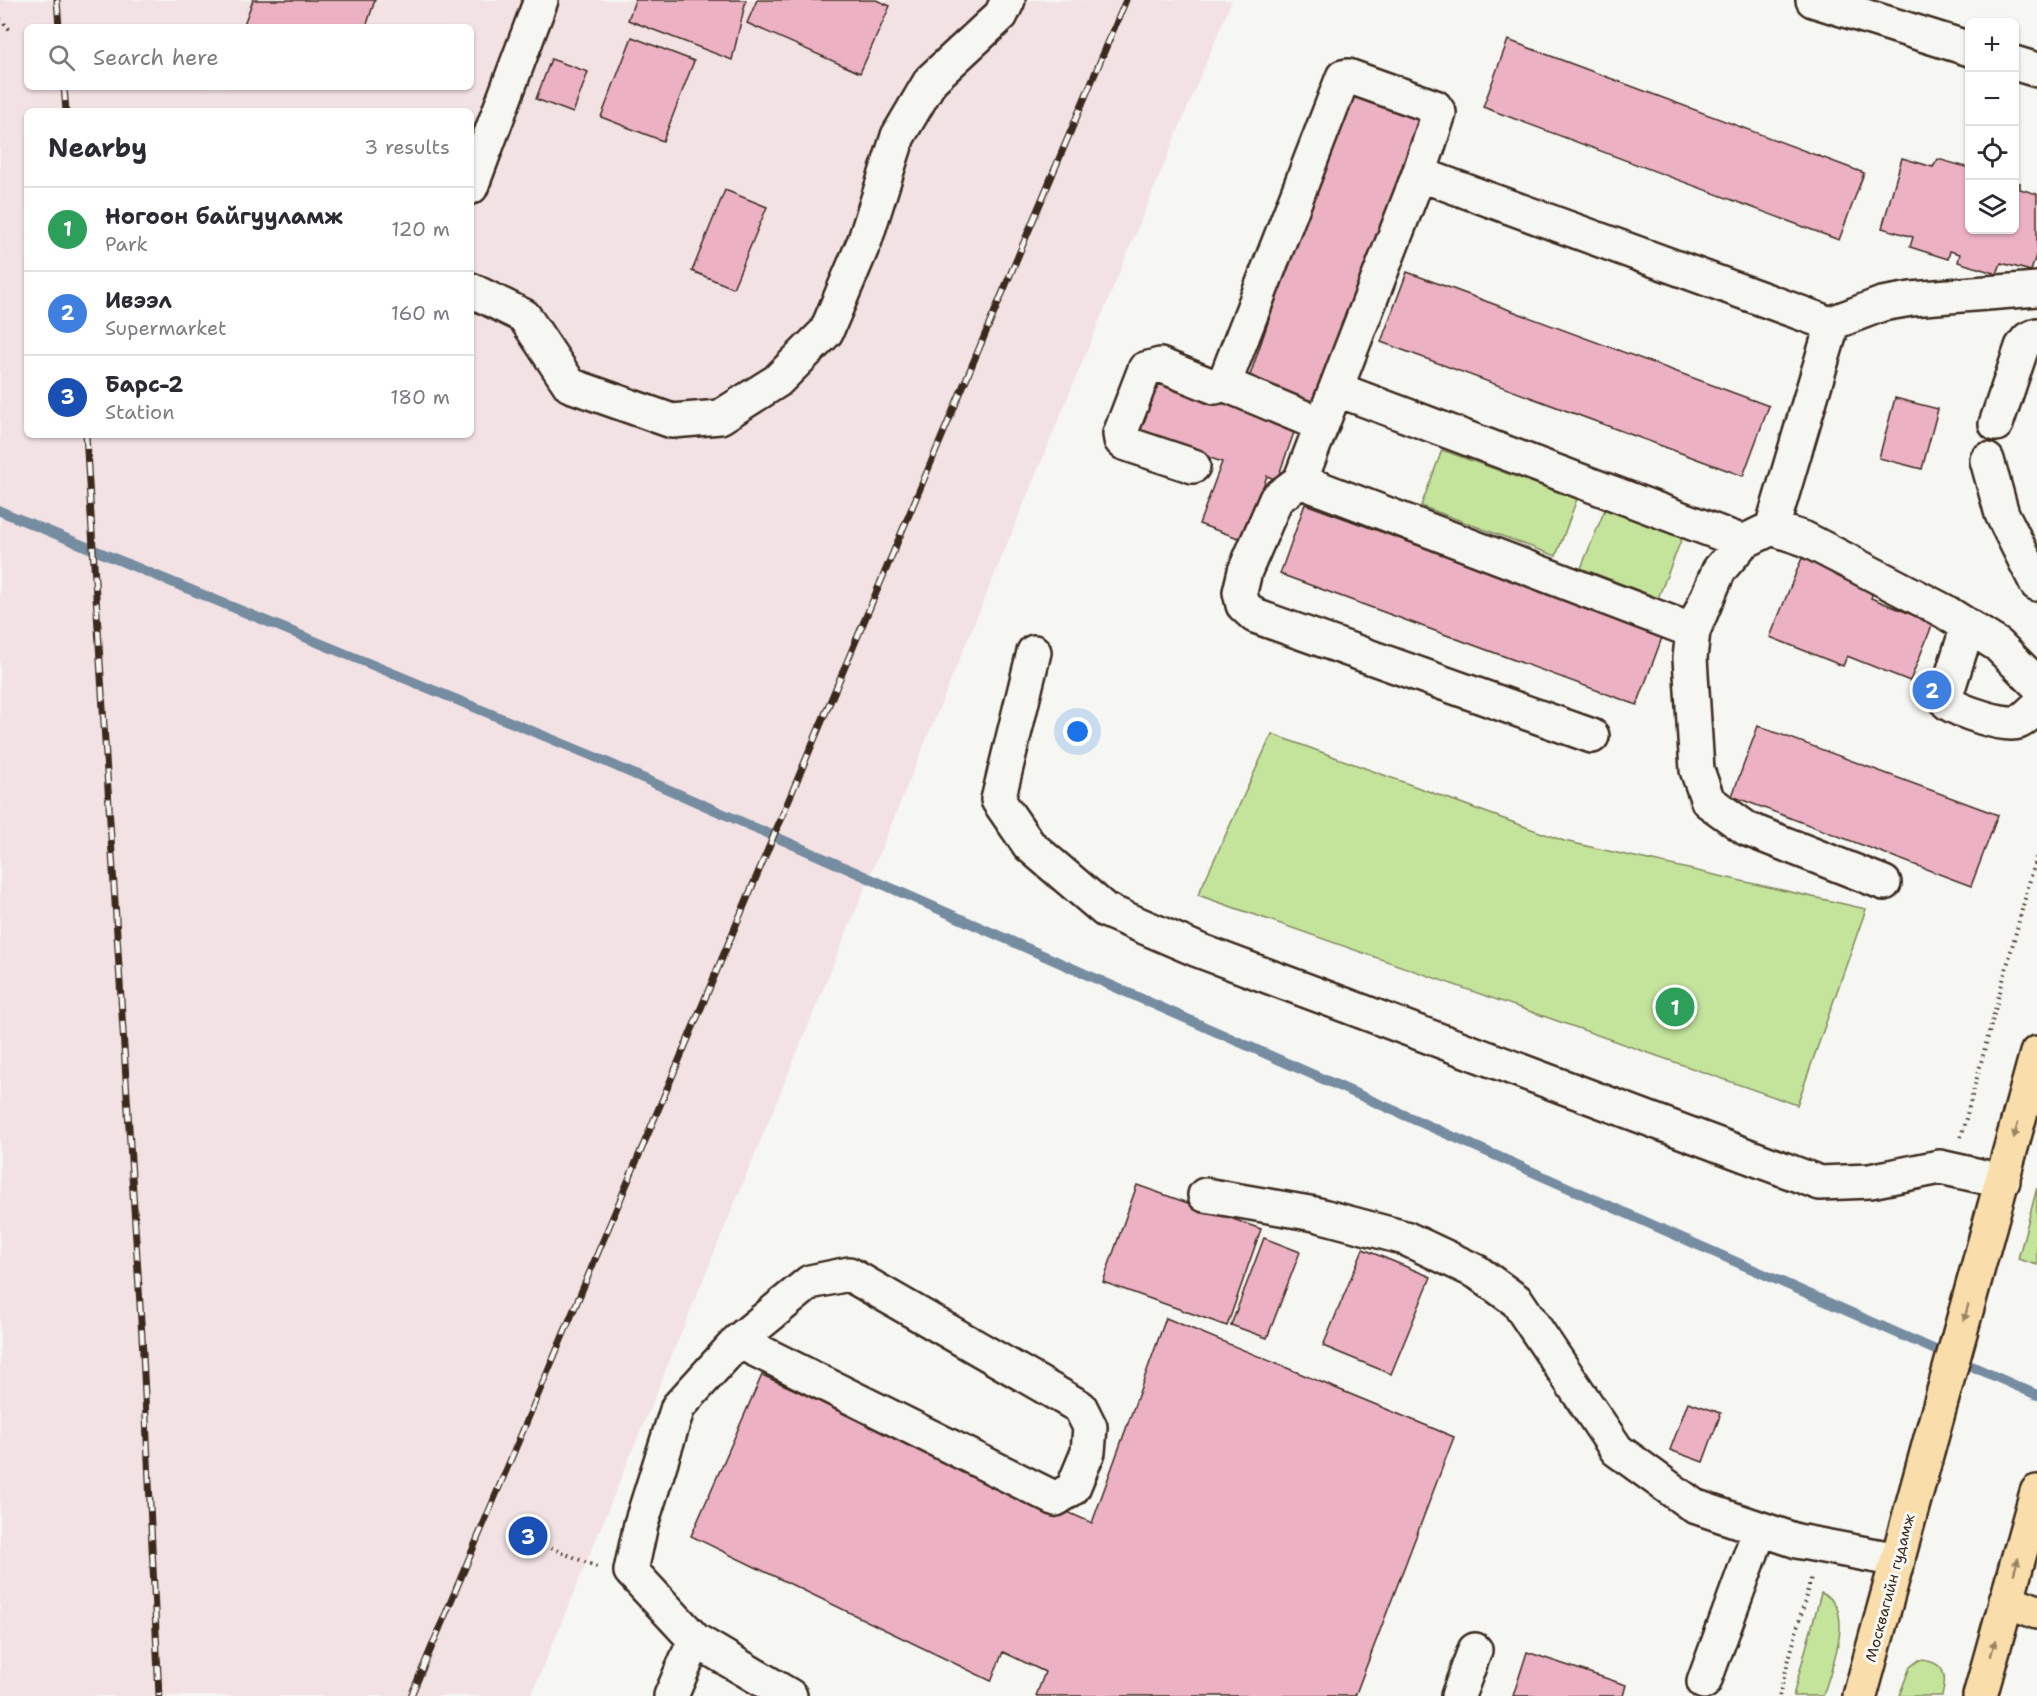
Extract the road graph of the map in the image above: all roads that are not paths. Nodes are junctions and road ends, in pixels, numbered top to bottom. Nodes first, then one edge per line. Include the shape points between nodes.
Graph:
1 (541, 0) edge
2 (1008, 0) edge
3 (1813, 0) edge
4 (1965, 47) edge
5 (2019, 65) edge
6 (2037, 70) edge
7 (1419, 174) junction
8 (474, 179) edge
9 (2037, 289) edge
10 (474, 291) edge
11 (1827, 326) junction
12 (2037, 335) edge
13 (1224, 384) junction
14 (1336, 389) junction
15 (1996, 424) dead end
16 (1322, 425) junction
17 (1988, 460) dead end
18 (1193, 466) dead end
19 (1300, 481) junction
20 (1772, 528) junction
21 (1743, 542) junction
22 (2037, 584) edge
23 (1968, 626) junction
24 (1694, 631) junction
25 (1034, 652) dead end
26 (2037, 684) edge
27 (2037, 707) edge
28 (1592, 736) dead end
29 (1884, 883) dead end
30 (2037, 1053) edge
31 (2002, 1181) junction
32 (1205, 1195) dead end
33 (738, 1341) junction
34 (2037, 1492) edge
35 (1760, 1529) junction
36 (1898, 1560) junction
37 (2006, 1600) junction
38 (2037, 1612) edge
39 (695, 1640) junction
40 (1475, 1650) dead end
41 (1704, 1682) dead end
42 (671, 1696) edge
43 (790, 1696) edge
44 (1458, 1696) edge
45 (1860, 1696) edge
46 (1980, 1696) edge

1 - 8 street
2 - 10 street via 1001,15 932,80 898,136 865,240 826,332 777,381 720,417 672,421 570,385 524,316
3 - 4 street
5 - 6 street
7 - 11 street via 1821,320
7 - 13 street via 1438,109 1342,77
7 - 14 street
9 - 11 street via 1882,304
11 - 20 street via 1829,336
12 - 15 street via 2022,347
13 - 16 street
13 - 18 street via 1215,387 1160,366 1145,369 1120,434 1124,443
14 - 16 street
14 - 21 street
16 - 19 street
17 - 22 street via 2002,514
19 - 24 street
19 - 28 street via 1276,499 1245,571 1240,592 1243,605 1255,616
20 - 21 street
20 - 23 street via 1805,539
21 - 24 street via 1719,570
23 - 26 street via 1998,645
23 - 27 street via 1946,696 1948,703 2006,723 2018,722
24 - 29 street via 1690,658 1698,770 1708,801 1747,828
25 - 31 street via 998,800 1029,845 1105,910 1198,950 1820,1183 1870,1181 1940,1167
30 -> 31 main road, Москвагийн гудамж
31 -> 36 main road, Москвагийн гудамж
32 - 35 street via 1315,1214 1405,1238 1477,1272 1517,1301 1617,1450 1694,1506
33 - 33 street via 1056,1499 1073,1488 1088,1452 1090,1427 1080,1407 849,1274 810,1282
33 - 39 street via 678,1407 640,1524 631,1571
37 -> 34 main road
35 - 36 street via 1820,1546
35 - 41 street
36 - 45 main road, Москвагийн гудамж
37 - 38 main road
46 -> 37 main road
39 - 42 street
39 - 43 street
40 - 44 street

